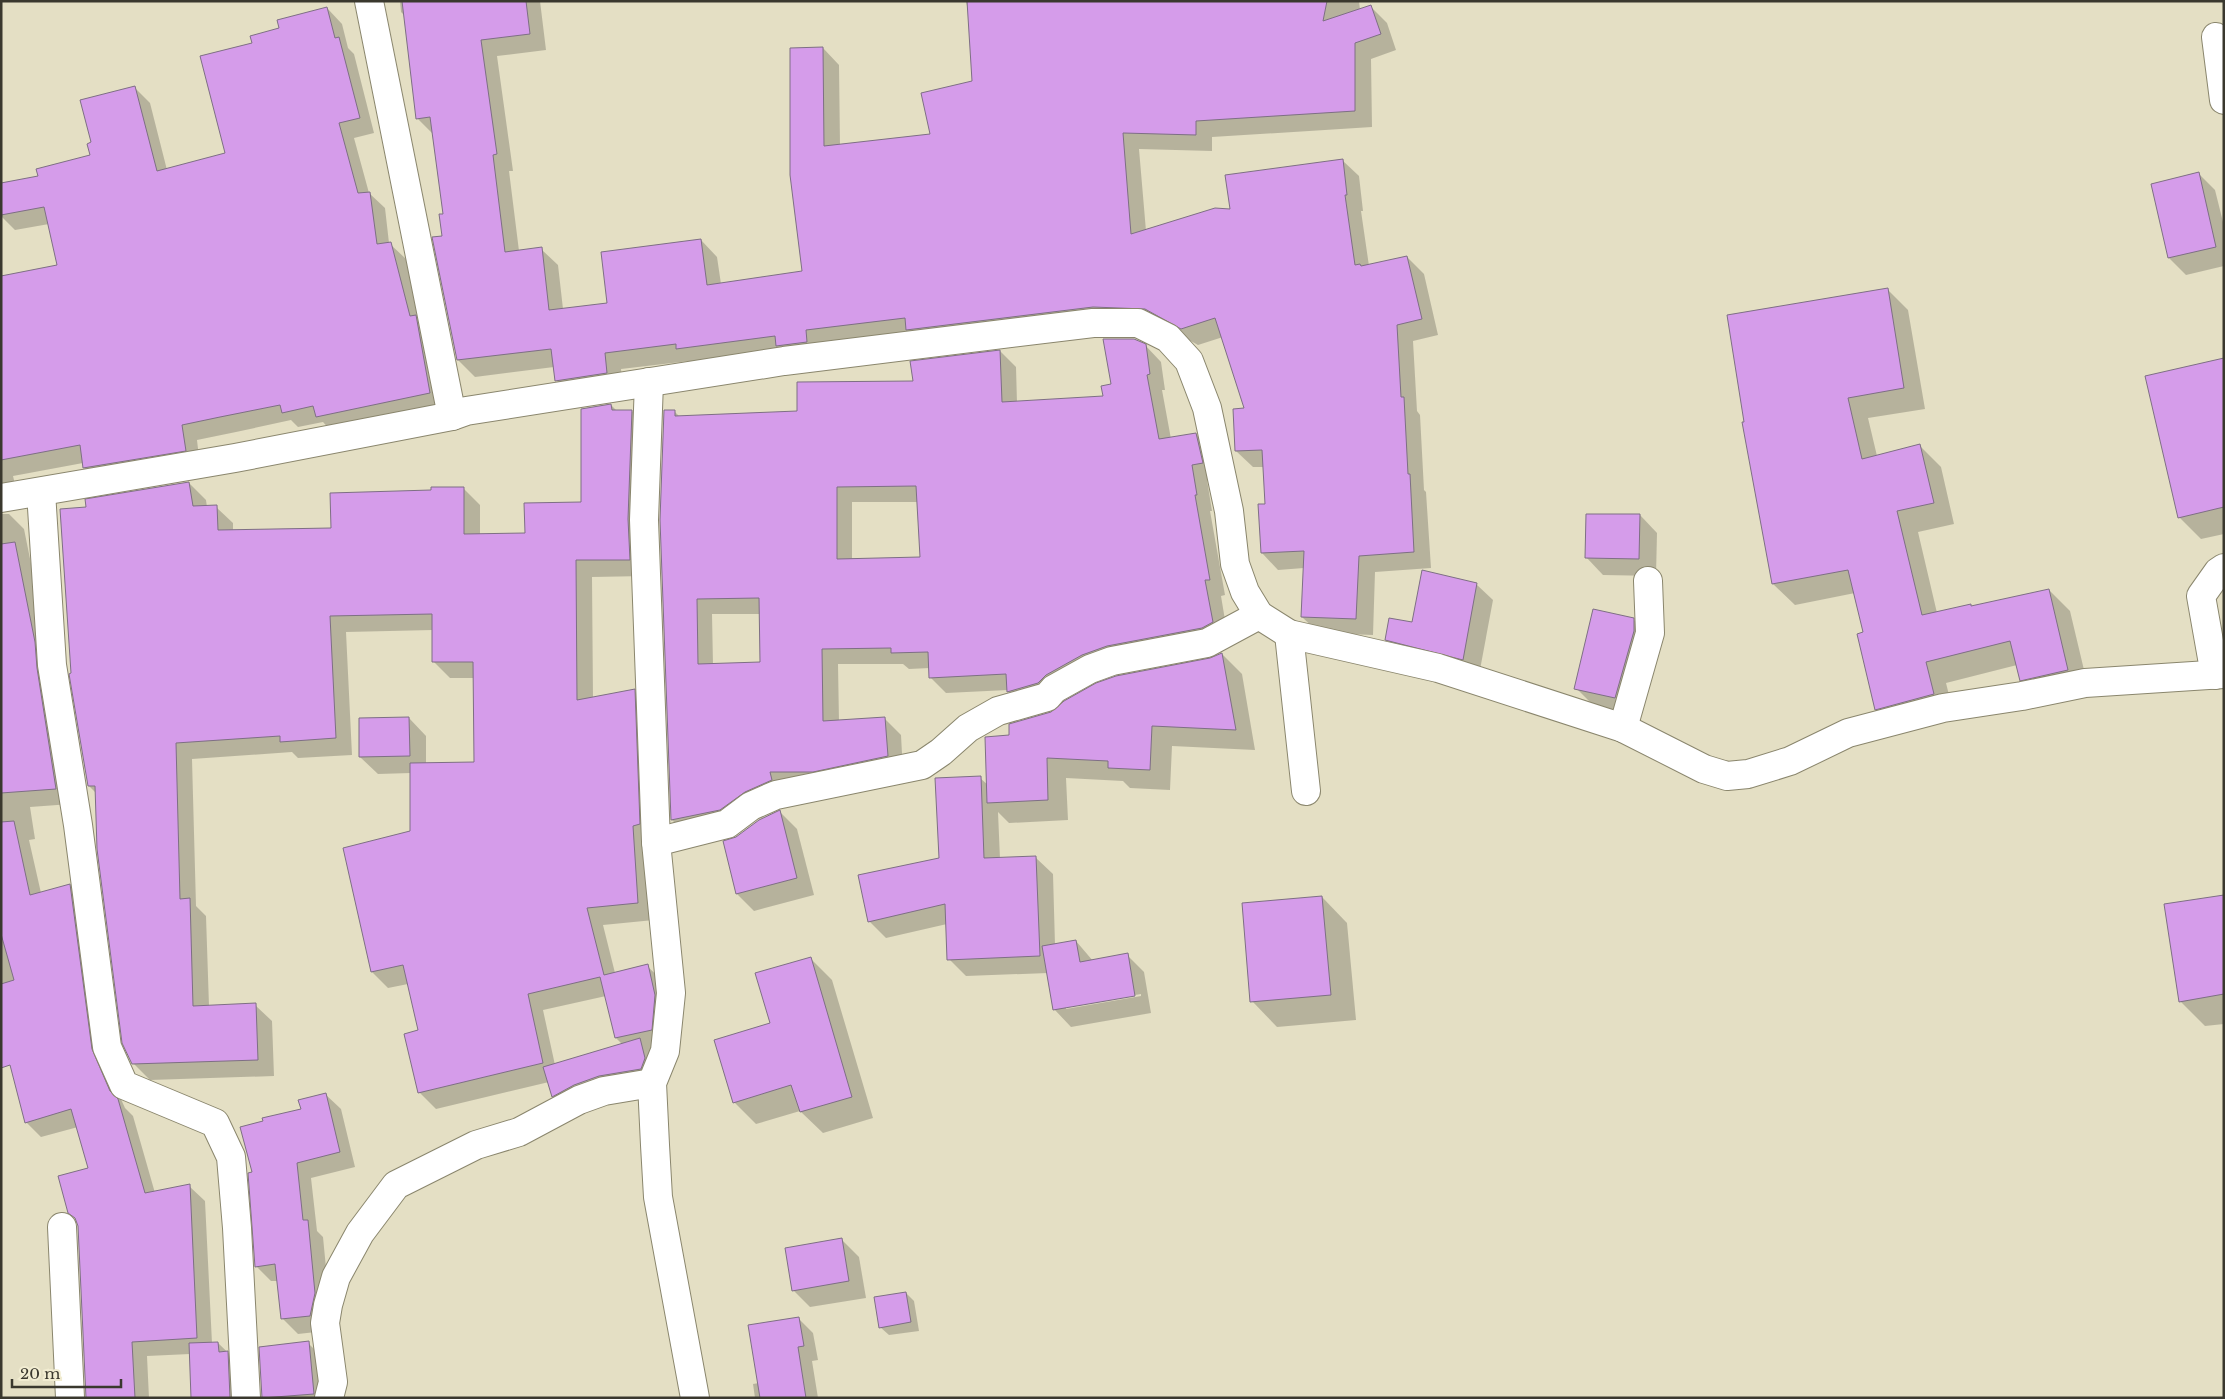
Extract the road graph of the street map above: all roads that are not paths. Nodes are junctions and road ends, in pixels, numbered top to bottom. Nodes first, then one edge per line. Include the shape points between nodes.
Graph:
1 (369, 1) edge
2 (2216, 37) dead end
3 (2224, 100) edge
4 (649, 382) junction
5 (452, 416) junction
6 (41, 492) junction
7 (1, 498) edge
8 (2224, 568) edge
9 (1648, 581) dead end
10 (1259, 615) junction
11 (1289, 634) junction
12 (2219, 674) edge
13 (1622, 728) junction
14 (1306, 791) dead end
15 (656, 842) junction
16 (652, 1083) junction
17 (62, 1227) dead end
18 (70, 1398) edge
19 (246, 1398) edge
20 (329, 1398) edge
21 (695, 1398) edge

1 - 5 street
2 - 3 street
4 - 5 street via 466,411
4 - 10 street via 784,361 1093,323 1138,322 1168,338 1189,361 1208,408 1229,511 1235,564 1245,592
4 - 15 street via 644,520
5 - 6 street
6 - 7 street
6 - 19 street via 52,665 78,825 107,1047 124,1085 215,1124 231,1157
8 - 12 street via 2201,596
9 - 13 street via 1650,633
10 - 11 street
10 - 15 street via 1207,642 1112,661 1090,669 1054,689 1047,698 998,711 922,765 776,795 751,806 727,824
11 - 13 street via 1438,668
11 - 14 street
12 - 13 street via 2085,683 1943,708 1848,734 1790,761 1748,774 1727,776 1704,769
15 - 16 street via 672,993 664,1051
16 - 20 street via 604,1090 519,1132 476,1145 396,1185 360,1233 336,1277 325,1323 333,1382
16 - 21 street via 658,1197
17 - 18 street

